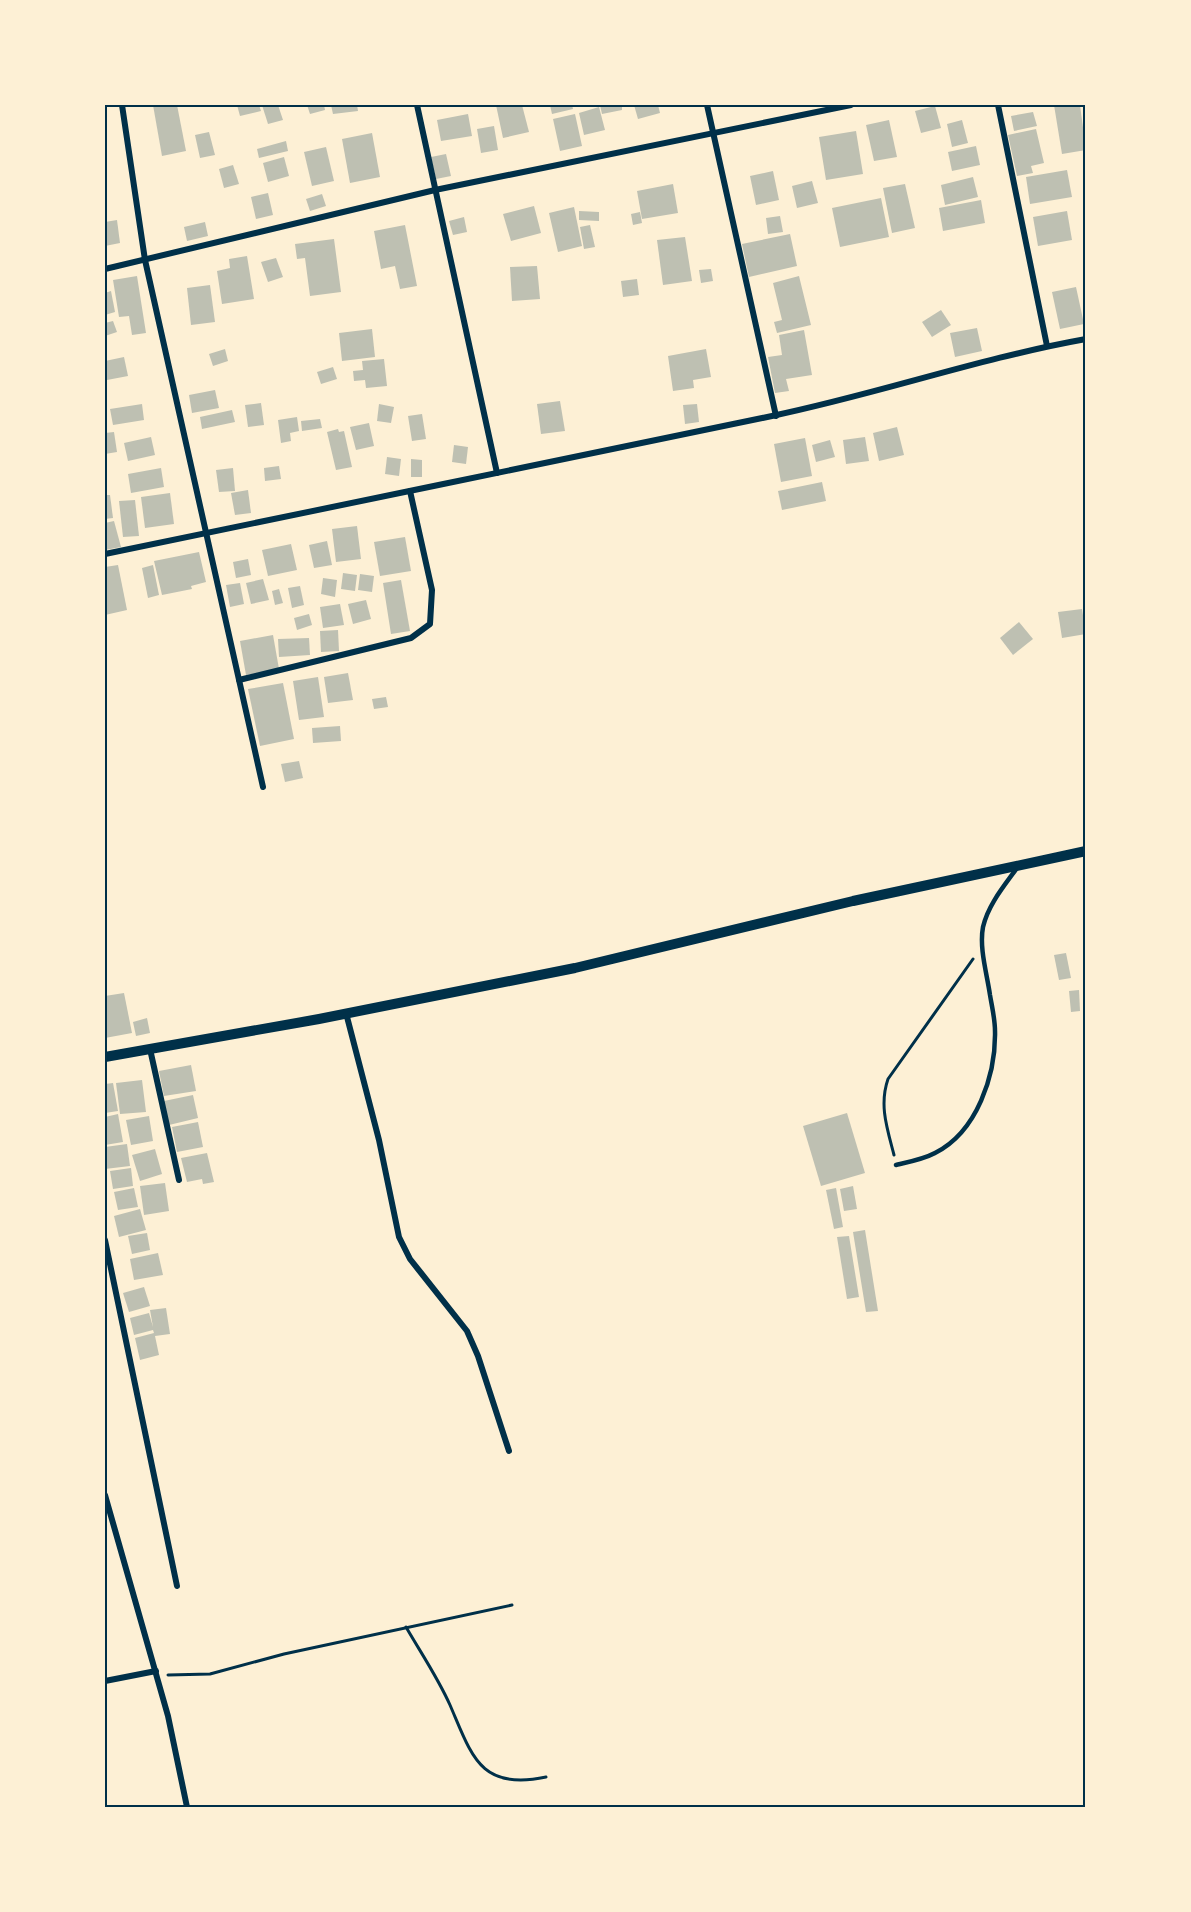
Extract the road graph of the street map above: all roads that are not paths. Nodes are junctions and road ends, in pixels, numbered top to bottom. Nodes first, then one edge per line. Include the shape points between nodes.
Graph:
1 (122, 105) edge
2 (417, 105) edge
3 (707, 105) edge
4 (851, 105) edge
5 (998, 105) edge
6 (713, 133) junction
7 (435, 190) junction
8 (145, 260) junction
9 (105, 269) edge
10 (1086, 339) edge
11 (1047, 346) junction
12 (776, 416) junction
13 (497, 473) junction
14 (410, 491) junction
15 (206, 532) junction
16 (105, 554) edge
17 (239, 680) junction
18 (263, 787) dead end
19 (1086, 851) edge
20 (1018, 865) junction
21 (346, 1014) junction
22 (150, 1049) junction
23 (105, 1058) edge
24 (896, 1165) road end
25 (179, 1180) dead end
26 (105, 1240) edge
27 (509, 1451) dead end
28 (105, 1495) edge
29 (177, 1586) dead end
30 (156, 1671) junction
31 (105, 1680) edge
32 (187, 1807) edge

1 - 8 street
2 - 7 street
3 - 6 street
4 - 6 street
5 - 11 street
6 - 7 street
6 - 12 street
7 - 8 street
7 - 13 street
8 - 9 street
8 - 15 street
10 - 11 street
11 - 12 street
12 - 13 street
13 - 14 street
14 - 15 street
14 - 17 street via 432,590 430,624 411,638
15 - 16 street
15 - 17 street
17 - 18 street
19 - 20 street
20 - 21 street via 575,968
20 - 24 lane via 993,903 983,927 995,1031 993,1066 980,1102 968,1124 952,1141 936,1153
21 - 22 street
21 - 27 street via 399,1237 410,1259 467,1331
22 - 23 street
22 - 25 street
26 - 29 street
28 - 30 street
30 - 31 street
30 - 32 street

